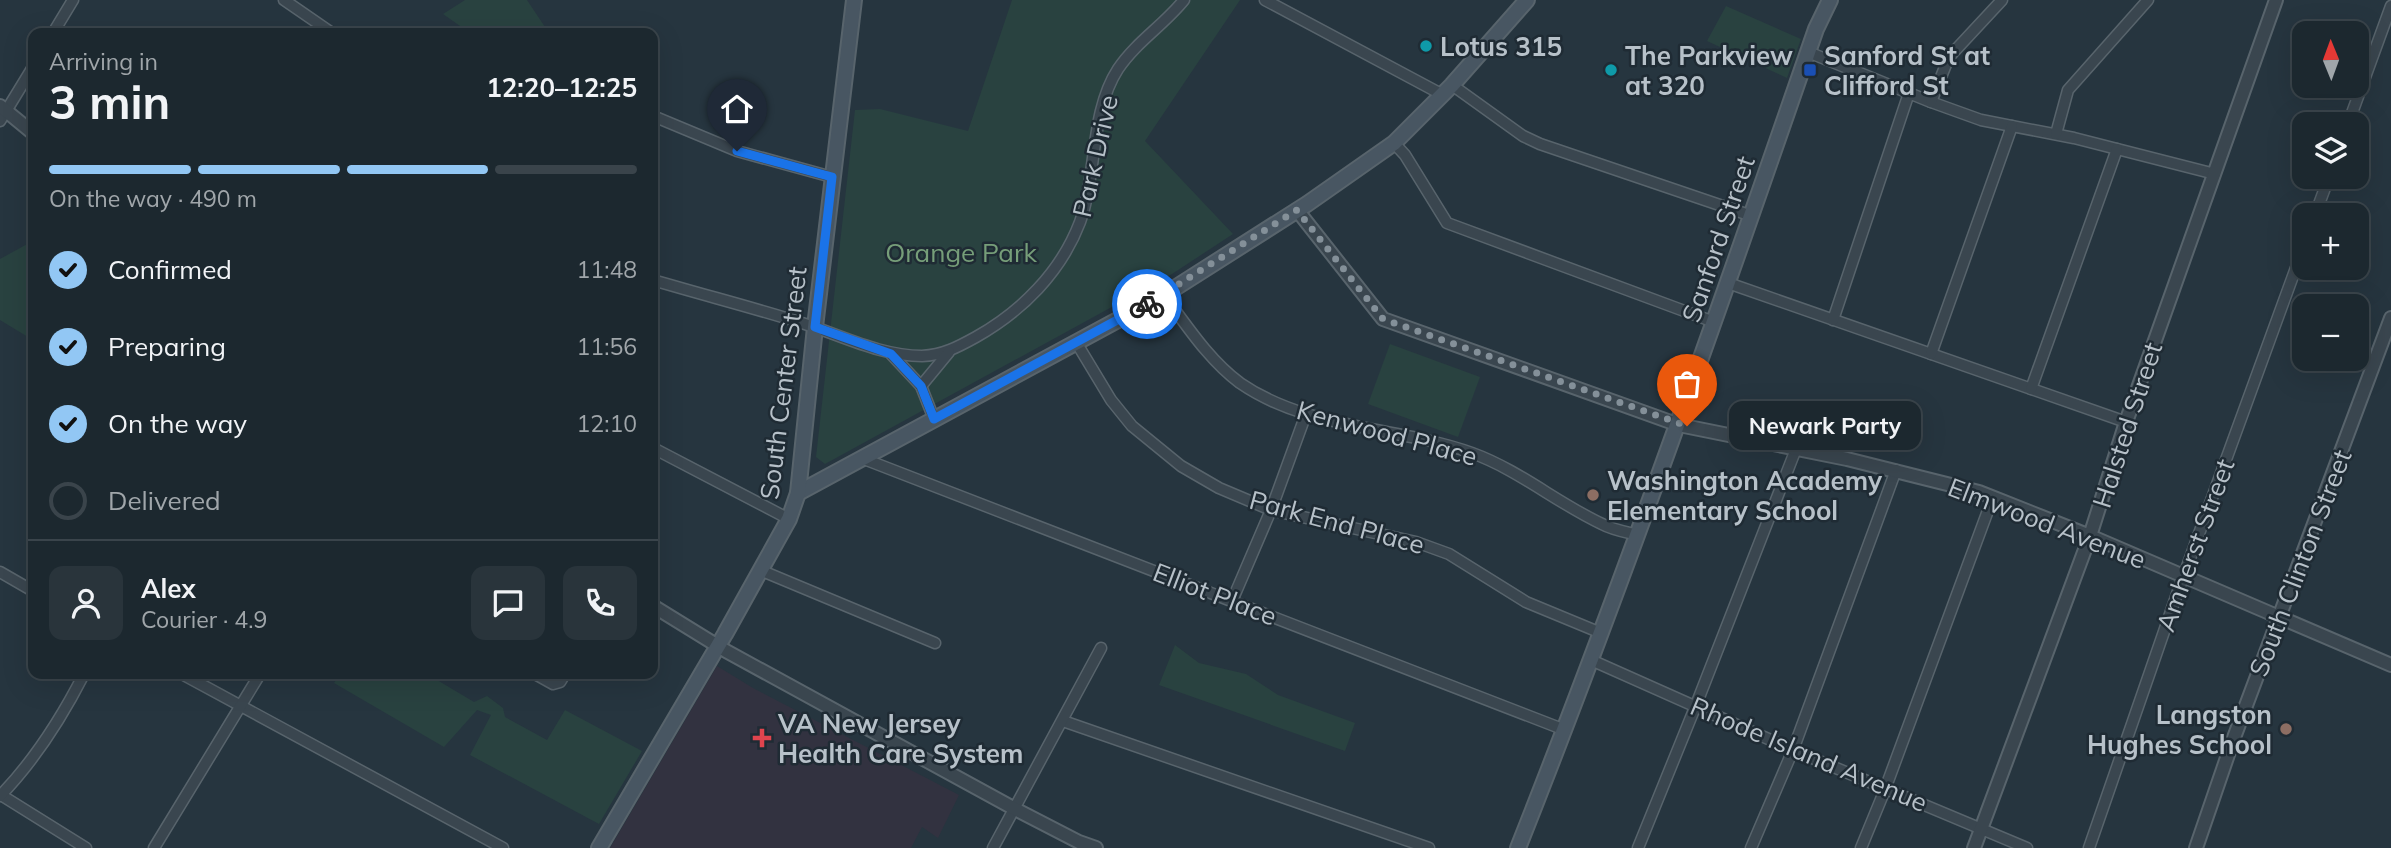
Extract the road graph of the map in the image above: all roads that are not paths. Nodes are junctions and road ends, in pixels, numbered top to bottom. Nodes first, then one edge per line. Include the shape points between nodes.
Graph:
1 (73, 0) edge
2 (284, 0) edge
3 (854, 0) edge
4 (1184, 0) edge
5 (1265, 0) edge
6 (1527, 0) edge
7 (1830, 0) edge
8 (2002, 0) edge
9 (2148, 0) edge
10 (2276, 0) edge
11 (2391, 6) edge
12 (56, 28) edge
13 (325, 28) edge
14 (1808, 51) junction
15 (28, 74) edge
16 (1447, 90) junction
17 (1909, 93) junction
18 (1931, 102) junction
19 (2352, 112) edge
20 (2, 113) edge
21 (658, 118) edge
22 (2012, 126) junction
23 (28, 130) edge
24 (2056, 134) junction
25 (1394, 143) junction
26 (2117, 149) junction
27 (2214, 174) junction
28 (832, 177) junction
29 (1297, 210) junction
30 (1752, 216) junction
31 (2292, 279) edge
32 (658, 281) edge
33 (1728, 283) junction
34 (1164, 295) junction
35 (2391, 318) edge
36 (1833, 320) junction
37 (1714, 323) junction
38 (815, 327) junction
39 (1076, 342) junction
40 (949, 352) junction
41 (891, 354) junction
42 (1931, 354) junction
43 (921, 386) junction
44 (2031, 389) junction
45 (1306, 414) junction
46 (934, 419) junction
47 (2126, 422) junction
48 (1679, 425) junction
49 (1796, 449) junction
50 (658, 451) edge
51 (864, 459) junction
52 (1896, 470) junction
53 (798, 493) junction
54 (1993, 497) junction
55 (1271, 510) junction
56 (789, 519) junction
57 (1637, 536) junction
58 (2090, 537) junction
59 (760, 570) junction
60 (0, 572) edge
61 (2183, 577) junction
62 (28, 588) edge
63 (1232, 601) junction
64 (658, 609) edge
65 (2280, 618) junction
66 (1601, 634) junction
67 (935, 643) dead end
68 (717, 645) junction
69 (1101, 648) dead end
70 (1591, 660) junction
71 (2391, 665) edge
72 (81, 679) edge
73 (191, 679) edge
74 (257, 679) edge
75 (544, 679) edge
76 (562, 679) edge
77 (240, 705) junction
78 (1696, 705) junction
79 (1063, 721) junction
80 (1565, 730) junction
81 (1793, 750) junction
82 (1886, 789) junction
83 (0, 795) edge
84 (1015, 809) junction
85 (1983, 829) junction
86 (86, 848) edge
87 (154, 848) edge
88 (503, 848) edge
89 (599, 848) edge
90 (993, 848) edge
91 (1096, 848) edge
92 (1429, 848) edge
93 (1518, 848) edge
94 (1638, 848) edge
95 (1751, 848) edge
96 (1861, 848) edge
97 (1974, 848) edge
98 (2027, 848) edge
99 (2089, 848) edge
100 (2196, 848) edge

1 - 12 street
2 - 13 street
3 - 28 main road, South Center Street
4 - 40 street, Park Drive via 1117,71 1105,99 1087,204 1072,242 1049,277 999,324
5 - 16 street
6 - 16 main road
7 - 14 main road, Sanford Street
8 - 18 street via 1949,58
9 - 24 street via 2068,90
10 - 27 street, Halsted Street
11 - 19 street
14 - 17 street
14 - 30 main road, Sanford Street
15 - 20 street
16 - 25 main road
16 - 30 street via 1540,144
17 - 18 street
17 - 36 street
18 - 22 street
20 - 23 street
21 - 28 street via 748,155
22 - 24 street
22 - 42 street
24 - 26 street
25 - 29 main road
25 - 37 street via 1447,223
26 - 27 street
26 - 44 street
27 - 47 street, Halsted Street
28 - 38 main road, South Center Street
29 - 34 main road
29 - 48 street, Elmwood Avenue via 1383,319
30 - 33 main road, Sanford Street
31 - 61 street, Amherst Street
32 - 38 street, Park Drive
33 - 36 street
33 - 37 main road, Sanford Street
34 - 39 main road
34 - 45 street, Kenwood Place via 1205,351 1239,382 1273,403
35 - 65 street, South Clinton Street
36 - 42 street
37 - 48 main road, Sanford Street
38 - 41 street, Park Drive
38 - 53 main road, South Center Street
39 - 46 main road
39 - 55 street, Park End Place via 1132,426 1181,466
40 - 41 street, Park Drive
40 - 43 street
41 - 43 street
42 - 44 street
43 - 46 street
44 - 47 street
45 - 55 street
45 - 57 street, Kenwood Place via 1471,453 1509,468 1604,525
46 - 51 main road
47 - 58 street, Halsted Street
48 - 49 street, Elmwood Avenue
48 - 57 main road, Sanford Street
49 - 52 street, Elmwood Avenue
49 - 78 street
50 - 56 street
51 - 53 main road
51 - 63 street, Elliot Place
52 - 54 street, Elmwood Avenue
52 - 81 street
53 - 56 main road, South Center Street
54 - 58 street, Elmwood Avenue
54 - 82 street
55 - 63 street
55 - 66 street, Park End Place via 1416,542 1449,554 1526,602
56 - 59 main road, South Center Street
57 - 66 main road, Sanford Street
58 - 61 street, Elmwood Avenue
58 - 85 street, Halsted Street
59 - 67 street
59 - 68 main road, South Center Street
60 - 62 street
61 - 65 street, Elmwood Avenue
61 - 99 street, Amherst Street
63 - 80 street, Elliot Place
64 - 68 street
65 - 71 street, Elmwood Avenue
65 - 100 street, South Clinton Street
66 - 70 main road, Sanford Street
68 - 84 street
68 - 89 main road, South Center Street
69 - 79 street
70 - 78 street, Rhode Island Avenue
70 - 80 main road, Sanford Street
72 - 83 street via 41,745
73 - 77 street
74 - 77 street
75 - 76 street via 553,684
77 - 87 street
77 - 88 street
78 - 81 street, Rhode Island Avenue
78 - 94 street
79 - 84 street
79 - 92 street
80 - 93 main road, Sanford Street
81 - 82 street, Rhode Island Avenue
81 - 95 street
82 - 85 street, Rhode Island Avenue
82 - 96 street
83 - 86 street
84 - 90 street
84 - 91 street
85 - 97 street, Halsted Street
85 - 98 street, Rhode Island Avenue

